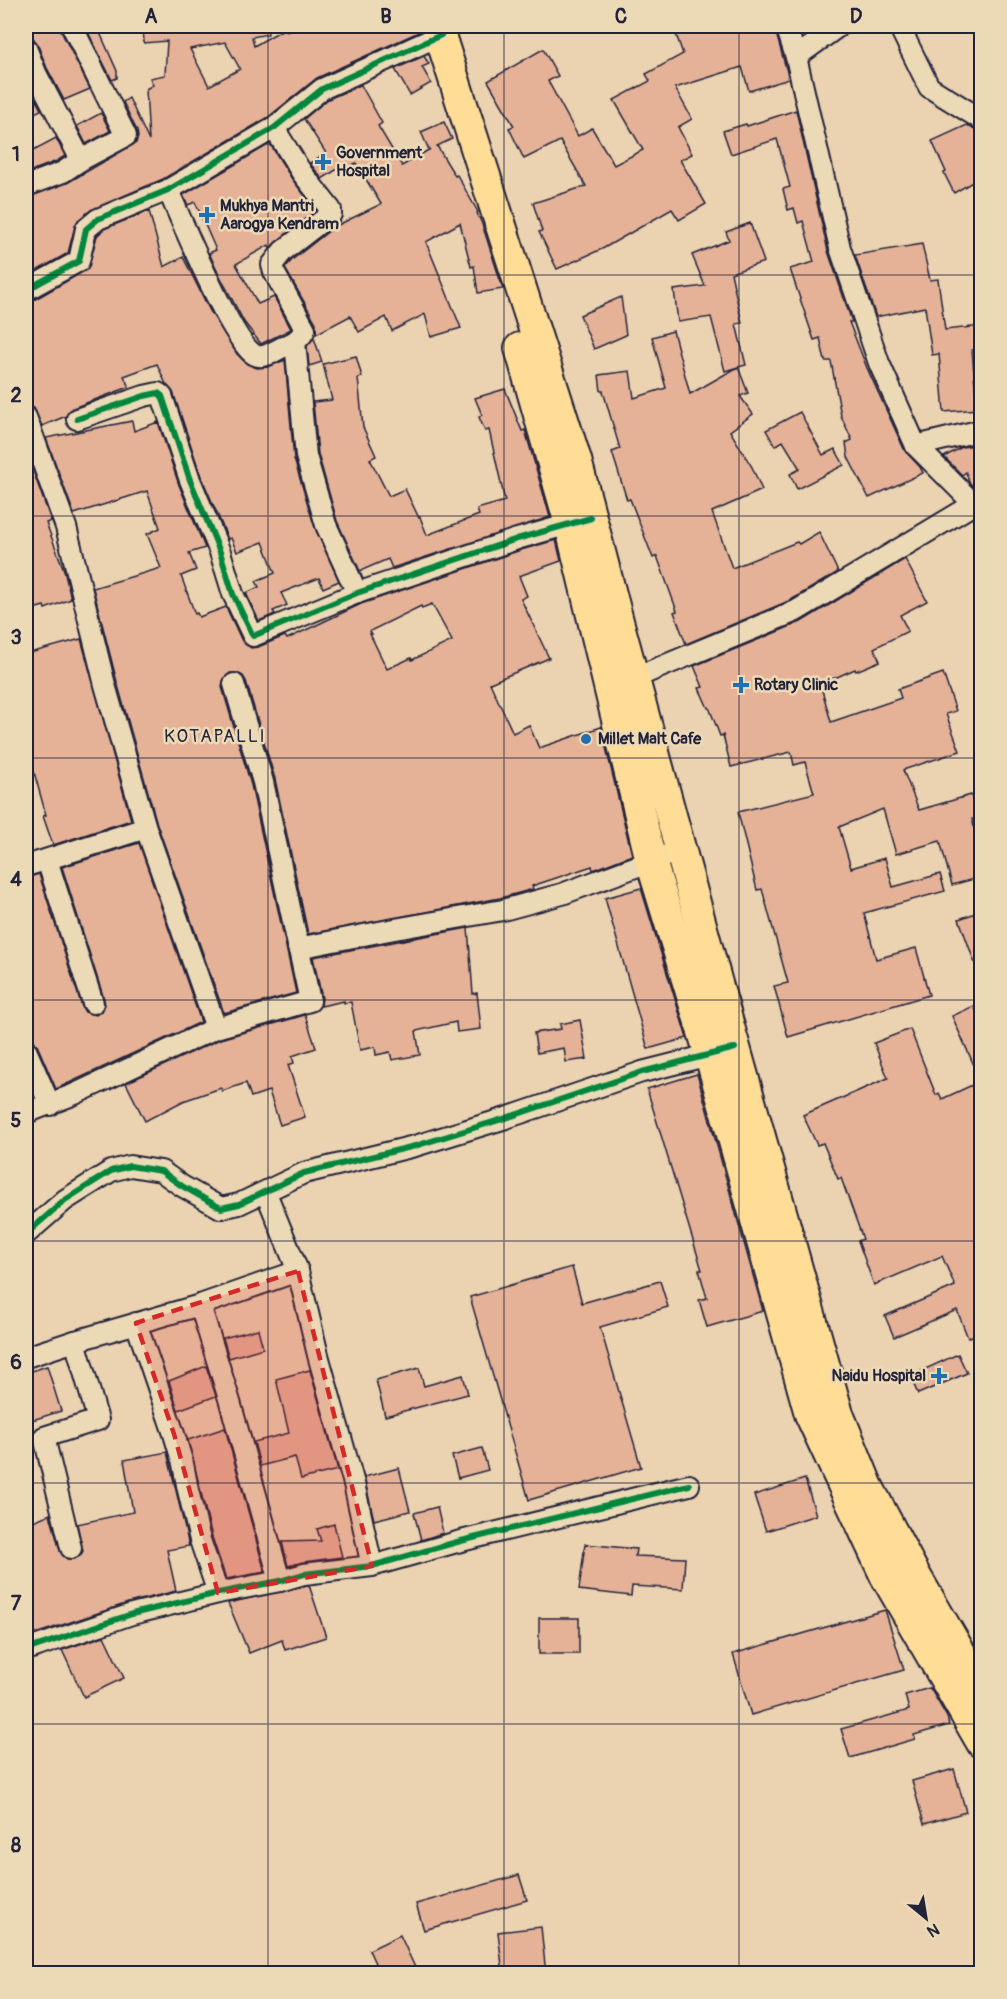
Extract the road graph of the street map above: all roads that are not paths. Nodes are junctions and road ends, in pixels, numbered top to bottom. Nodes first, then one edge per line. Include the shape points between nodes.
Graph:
1 (72, 26) edge
2 (786, 26) edge
3 (839, 26) edge
4 (899, 26) edge
5 (439, 30) edge
6 (26, 48) edge
7 (796, 57) junction
8 (31, 75) edge
9 (981, 120) edge
10 (274, 128) junction
11 (81, 160) junction
12 (26, 186) edge
13 (168, 190) junction
14 (26, 290) edge
15 (295, 342) junction
16 (77, 419) dead end
17 (26, 423) edge
18 (981, 430) edge
19 (916, 446) junction
20 (978, 508) edge
21 (581, 521) junction
22 (357, 593) junction
23 (633, 678) junction
24 (234, 684) dead end
25 (146, 828) junction
26 (681, 850) junction
27 (47, 860) junction
28 (651, 861) junction
29 (26, 866) edge
30 (298, 948) junction
31 (93, 1003) dead end
32 (216, 1028) junction
33 (26, 1050) edge
34 (722, 1051) junction
35 (50, 1105) junction
36 (26, 1113) edge
37 (266, 1193) junction
38 (26, 1234) edge
39 (298, 1271) junction
40 (200, 1305) junction
41 (136, 1323) junction
42 (75, 1341) junction
43 (26, 1357) edge
44 (689, 1485) dead end
45 (71, 1548) dead end
46 (372, 1566) junction
47 (280, 1581) junction
48 (218, 1593) junction
49 (26, 1650) edge
50 (981, 1690) edge
51 (981, 1743) edge

1 - 11 street via 126,136
2 - 7 street
3 - 7 street
4 - 9 street via 929,87
5 - 10 street via 322,89
5 - 21 main road via 576,460
6 - 8 street
7 - 19 street via 840,249 879,363
8 - 11 street
10 - 13 street
10 - 15 street via 331,210 331,214 283,250 272,265 305,329
11 - 12 street via 63,172
13 - 14 street via 98,219 86,229 79,261
13 - 15 street via 245,346 256,356 265,356
15 - 22 street via 306,456 326,525
16 - 22 street via 144,396 162,396 233,594 253,636
17 - 25 street via 66,526 105,685
18 - 19 street
19 - 20 street
20 - 23 street via 796,611
21 - 22 street
21 - 23 main road
21 - 28 main road
23 - 26 main road
24 - 30 street via 263,782
25 - 27 street
25 - 32 street
26 - 28 street
26 - 34 main road
27 - 29 street
27 - 31 street
28 - 30 street via 562,894 503,910
28 - 34 main road
30 - 32 street via 310,1001
32 - 35 street
33 - 35 street
34 - 37 street via 642,1072 415,1146 304,1173
34 - 50 main road via 838,1414 867,1485
34 - 51 main road via 810,1414 885,1575
35 - 36 street
37 - 38 street via 221,1208 161,1171 130,1166 111,1171 65,1200
37 - 39 street
39 - 40 street
39 - 46 street
40 - 41 street
40 - 47 street
41 - 42 street
41 - 48 street via 174,1434 200,1540
42 - 43 street
42 - 45 street via 98,1420 44,1437
44 - 46 street
46 - 47 street via 304,1574
47 - 48 street
48 - 49 street via 132,1614

